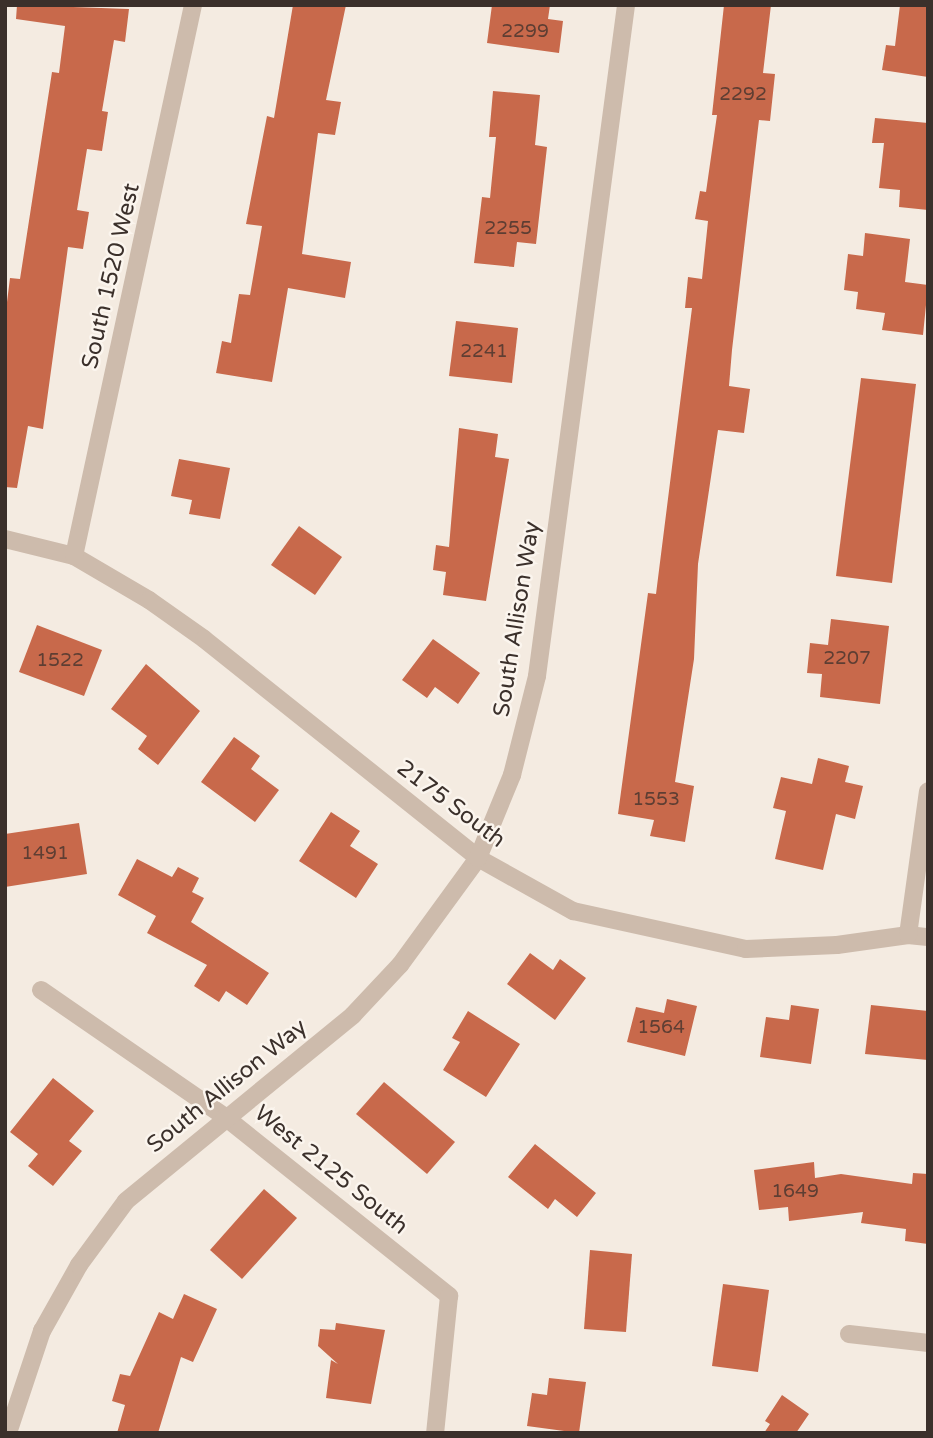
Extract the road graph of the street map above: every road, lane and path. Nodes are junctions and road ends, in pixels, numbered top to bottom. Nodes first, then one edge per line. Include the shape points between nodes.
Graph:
1 (193, 5) edge
2 (626, 5) edge
3 (5, 539) edge
4 (74, 556) junction
5 (928, 791) edge
6 (478, 858) junction
7 (908, 935) junction
8 (928, 937) edge
9 (41, 989) dead end
10 (225, 1117) junction
11 (849, 1334) dead end
12 (928, 1343) edge
13 (8, 1433) edge
14 (435, 1433) edge

1 - 4 street, South 1520 West
2 - 6 street, South Allison Way via 537,676 512,775
3 - 4 street, 2175 South
4 - 6 street, 2175 South via 204,639
5 - 7 street
6 - 7 street, 2175 South via 573,911 674,936 746,948
6 - 10 street, South Allison Way via 400,965 353,1015
7 - 8 street, 2175 South
9 - 10 street, West 2125 South
10 - 13 street, South Allison Way via 126,1201 79,1265 42,1331
10 - 14 street, West 2125 South via 449,1296
11 - 12 street

